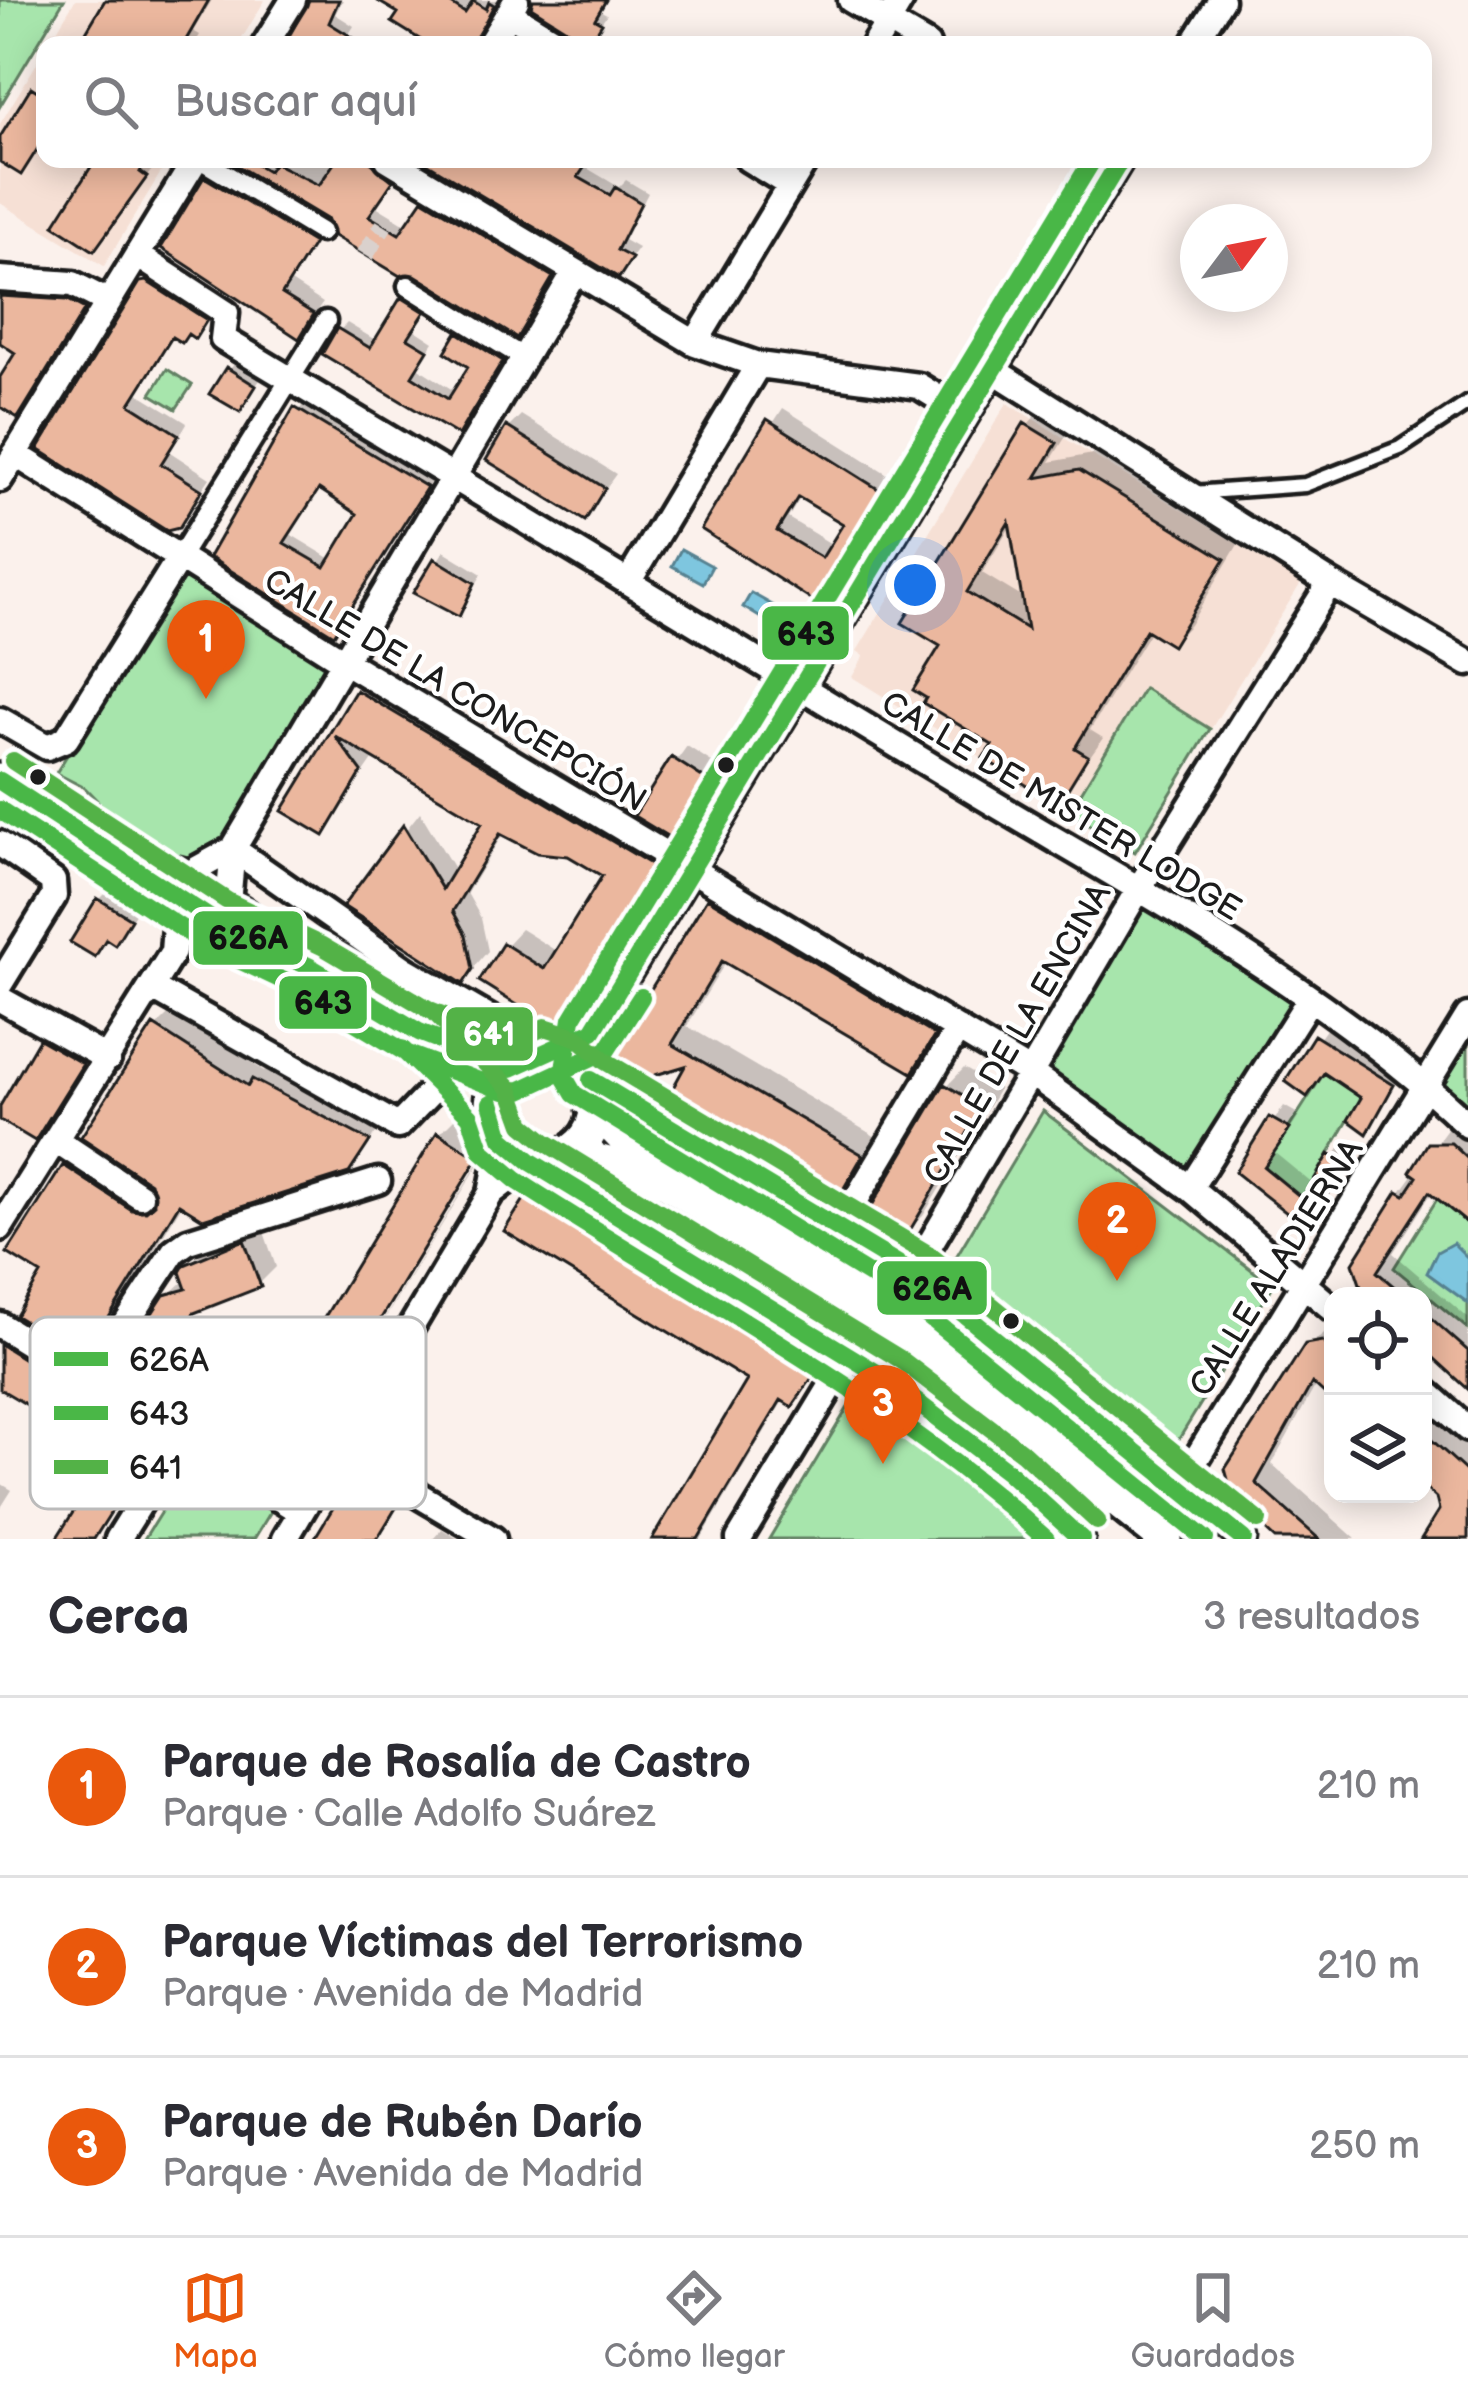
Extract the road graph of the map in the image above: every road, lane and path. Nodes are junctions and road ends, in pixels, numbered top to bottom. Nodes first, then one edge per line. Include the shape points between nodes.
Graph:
1 (293, 0) edge
2 (851, 0) edge
3 (1222, 0) edge
4 (513, 6) edge
5 (894, 11) edge
6 (271, 36) edge
7 (495, 36) edge
8 (550, 36) edge
9 (918, 36) edge
10 (1199, 36) edge
11 (192, 168) edge
12 (213, 168) edge
13 (419, 168) edge
14 (763, 168) edge
15 (800, 168) edge
16 (1115, 168) edge
17 (790, 185) junction
18 (321, 232) dead end
19 (137, 255) junction
20 (574, 273) junction
21 (0, 279) edge
22 (408, 286) dead end
23 (109, 302) junction
24 (326, 321) dead end
25 (695, 343) junction
26 (524, 358) junction
27 (758, 365) junction
28 (993, 370) junction
29 (293, 380) junction
30 (1468, 403) edge
31 (965, 415) junction
32 (15, 454) junction
33 (455, 474) junction
34 (0, 479) edge
35 (1191, 494) junction
36 (179, 558) junction
37 (630, 579) junction
38 (1330, 584) junction
39 (342, 660) junction
40 (1468, 663) edge
41 (806, 686) junction
42 (0, 720) edge
43 (0, 781) edge
44 (0, 844) edge
45 (233, 849) junction
46 (688, 869) junction
47 (1141, 885) junction
48 (181, 888) junction
49 (222, 913) junction
50 (173, 952) junction
51 (0, 984) edge
52 (153, 988) junction
53 (0, 999) edge
54 (1309, 1000) junction
55 (1468, 1016) edge
56 (958, 1029) junction
57 (593, 1031) junction
58 (419, 1032) junction
59 (550, 1052) junction
60 (108, 1059) junction
61 (455, 1066) junction
62 (511, 1068) junction
63 (1029, 1072) junction
64 (1426, 1085) junction
65 (591, 1087) junction
66 (491, 1103) junction
67 (1468, 1125) edge
68 (502, 1138) junction
69 (56, 1140) junction
70 (547, 1159) junction
71 (378, 1181) dead end
72 (666, 1181) junction
73 (1190, 1188) junction
74 (491, 1193) junction
75 (140, 1196) dead end
76 (0, 1228) edge
77 (839, 1228) junction
78 (913, 1273) junction
79 (1304, 1283) junction
80 (1324, 1302) edge
81 (130, 1317) edge
82 (417, 1317) edge
83 (0, 1325) edge
84 (30, 1344) edge
85 (850, 1355) junction
86 (1430, 1395) edge
87 (1468, 1429) edge
88 (1180, 1484) junction
89 (426, 1499) edge
90 (137, 1509) edge
91 (296, 1509) edge
92 (303, 1509) edge
93 (301, 1512) junction
94 (118, 1539) edge
95 (285, 1539) edge
96 (493, 1539) edge
97 (739, 1539) edge
98 (1081, 1539) edge
99 (1165, 1539) edge
100 (1243, 1539) edge

1 - 6 street
2 - 5 street
3 - 10 street
4 - 7 street
4 - 8 street
5 - 9 street
11 - 19 street
12 - 18 street
13 - 20 street
14 - 17 street
15 - 17 street
16 - 28 street
17 - 25 street
19 - 23 street
19 - 29 street, CALLE DE MISTER LODGE via 226,313 223,339
20 - 25 street
20 - 26 street
21 - 23 street via 73,284
22 - 26 street
23 - 32 street
24 - 29 street
25 - 27 street
26 - 33 street
27 - 31 street via 919,386
27 - 37 street
28 - 31 street
28 - 35 street
29 - 33 street, CALLE DE MISTER LODGE
29 - 36 street
30 - 35 lane via 1400,448 1304,485
31 - 41 street
32 - 34 street
32 - 36 street, CALLE DE LA CONCEPCIÓN
33 - 37 street, CALLE DE MISTER LODGE
33 - 39 street
35 - 38 street
36 - 39 street, CALLE DE LA CONCEPCIÓN
36 - 42 street via 66,739 37,743
37 - 41 street, CALLE DE MISTER LODGE
38 - 40 street
38 - 47 street, CALLE DE LA ENCINA
39 - 45 street
39 - 46 street, CALLE DE LA CONCEPCIÓN
41 - 46 street
41 - 47 street, CALLE DE MISTER LODGE
43 - 48 main road
44 - 51 street via 42,869 54,896
45 - 48 street
45 - 49 street
45 - 59 street via 406,970
46 - 56 street, CALLE DE LA CONCEPCIÓN
46 - 57 street
47 - 54 street, CALLE DE MISTER LODGE
47 - 63 street, CALLE DE LA ENCINA
48 - 49 main road
48 - 50 street
49 - 50 street
49 - 58 main road
50 - 52 street
52 - 60 street
52 - 61 street via 398,1126
53 - 60 street
54 - 64 street, CALLE DE MISTER LODGE
54 - 73 street
55 - 64 street, CALLE ALADIERNA
56 - 63 street, CALLE DE LA CONCEPCIÓN
56 - 77 street
57 - 59 street
57 - 65 street
58 - 61 main road
58 - 62 main road
59 - 62 main road
59 - 65 main road
60 - 69 street
61 - 66 main road
62 - 66 main road
63 - 73 street, CALLE DE LA CONCEPCIÓN
63 - 78 street, CALLE DE LA ENCINA
64 - 67 street, CALLE DE MISTER LODGE
64 - 79 street, CALLE ALADIERNA
65 - 70 main road via 583,1140
65 - 72 main road
65 - 77 street
66 - 68 main road
68 - 70 main road
68 - 74 street
69 - 75 street
69 - 76 street
70 - 72 main road
70 - 74 street
70 - 85 street via 576,1192
71 - 81 street via 188,1241
72 - 99 main road via 915,1338
73 - 79 street, CALLE DE LA CONCEPCIÓN
74 - 82 street
77 - 78 street
78 - 88 street
79 - 80 street, CALLE DE LA CONCEPCIÓN
79 - 88 street, CALLE ALADIERNA
83 - 84 street
85 - 97 street
85 - 98 street via 1007,1472
86 - 87 street
88 - 100 street
89 - 96 street
90 - 94 street
91 - 93 street
92 - 93 street
93 - 95 street

